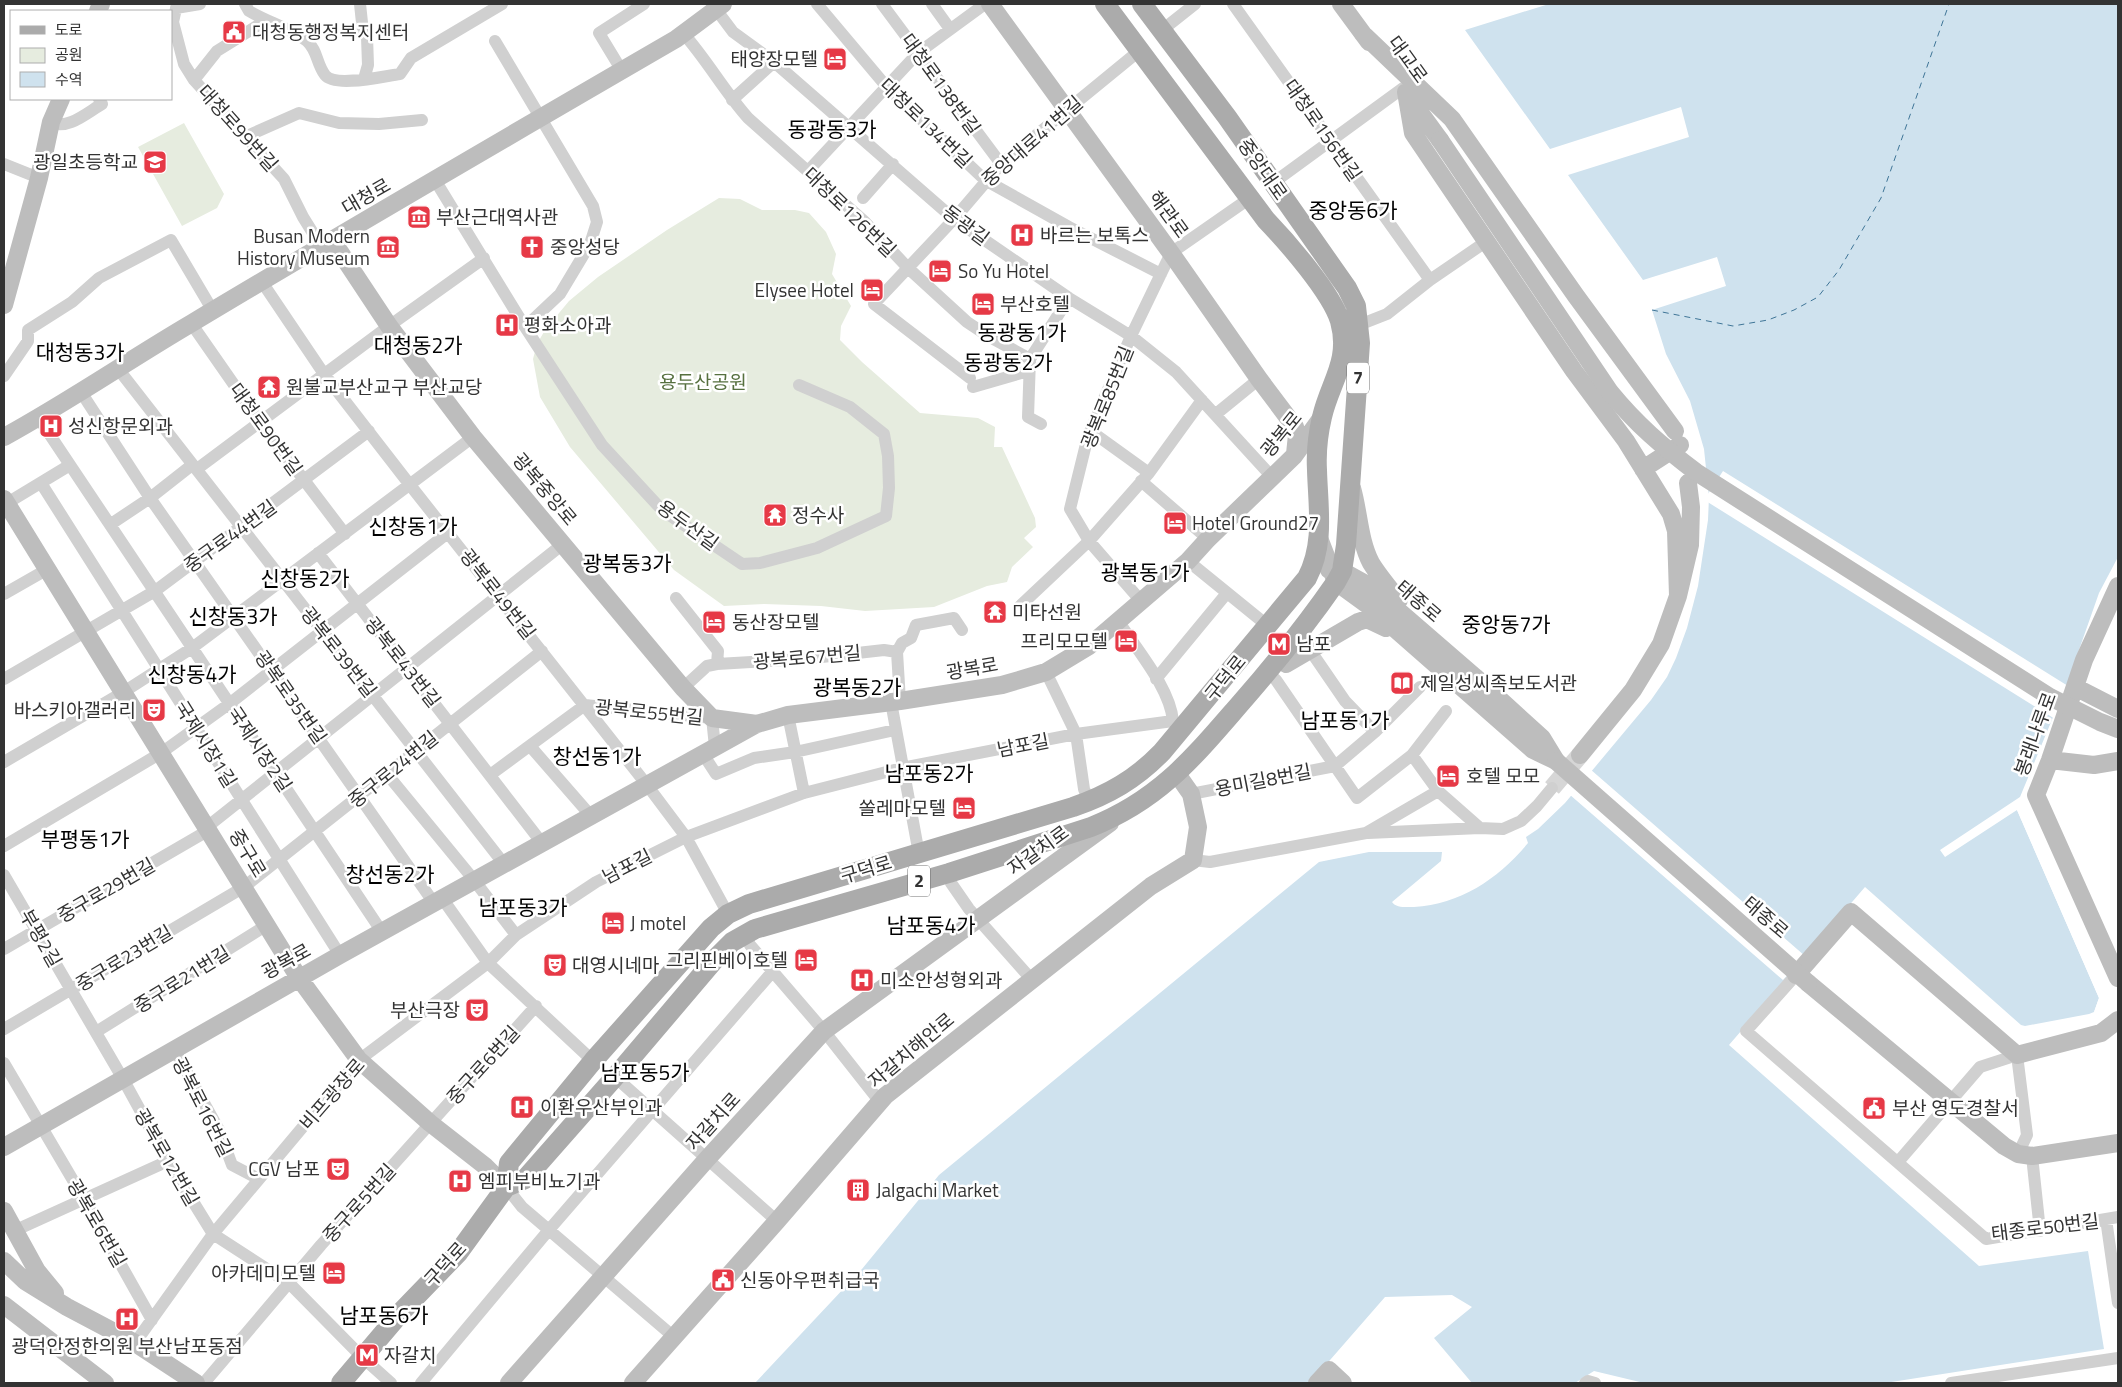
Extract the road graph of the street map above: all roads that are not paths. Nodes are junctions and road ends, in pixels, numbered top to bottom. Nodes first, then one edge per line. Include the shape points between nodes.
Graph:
1 (200, 4) edge
2 (245, 4) edge
3 (360, 4) edge
4 (502, 4) edge
5 (644, 4) edge
6 (817, 4) edge
7 (882, 4) edge
8 (932, 4) edge
9 (985, 4) edge
10 (990, 4) edge
11 (1105, 4) edge
12 (1142, 4) edge
13 (1195, 4) edge
14 (1233, 4) edge
15 (1341, 4) edge
16 (177, 6) edge
17 (716, 6) edge
18 (265, 21) junction
19 (172, 22) edge
20 (950, 29) junction
21 (1161, 31) junction
22 (683, 33) junction
23 (1363, 34) junction
24 (495, 42) dead end
25 (1140, 51) junction
26 (918, 53) junction
27 (774, 62) junction
28 (622, 71) junction
29 (364, 78) junction
30 (194, 80) junction
31 (886, 86) junction
32 (1404, 90) junction
33 (61, 100) edge
34 (100, 100) edge
35 (732, 100) junction
36 (1066, 110) junction
37 (542, 118) junction
38 (422, 120) dead end
39 (51, 122) junction
40 (849, 126) junction
41 (247, 136) junction
42 (1330, 140) junction
43 (4, 164) edge
44 (892, 164) junction
45 (1000, 164) junction
46 (808, 171) junction
47 (38, 178) junction
48 (435, 180) junction
49 (985, 180) junction
50 (1273, 183) junction
51 (862, 198) dead end
52 (1250, 198) junction
53 (954, 219) junction
54 (1487, 240) junction
55 (326, 243) junction
56 (1171, 253) junction
57 (484, 258) junction
58 (908, 268) junction
59 (1161, 274) junction
60 (1430, 280) junction
61 (262, 282) junction
62 (1069, 298) junction
63 (4, 305) edge
64 (212, 311) junction
65 (191, 323) junction
66 (1359, 325) junction
67 (389, 326) junction
68 (525, 327) junction
69 (1131, 336) junction
70 (1029, 365) junction
71 (119, 370) junction
72 (324, 374) junction
73 (4, 376) edge
74 (1259, 379) junction
75 (798, 385) dead end
76 (81, 392) junction
77 (1202, 400) junction
78 (1216, 414) junction
79 (38, 417) junction
80 (1322, 417) junction
81 (260, 422) junction
82 (1041, 424) dead end
83 (369, 431) junction
84 (1088, 436) junction
85 (4, 437) edge
86 (473, 437) junction
87 (1294, 456) junction
88 (70, 465) junction
89 (194, 467) junction
90 (1643, 469) junction
91 (1145, 477) junction
92 (1272, 477) junction
93 (304, 481) junction
94 (1350, 482) junction
95 (41, 483) junction
96 (1688, 483) dead end
97 (410, 485) junction
98 (150, 498) junction
99 (4, 502) edge
100 (111, 524) junction
101 (242, 528) junction
102 (448, 532) junction
103 (344, 534) junction
104 (1319, 538) junction
105 (1208, 539) junction
106 (1089, 541) junction
107 (563, 544) junction
108 (318, 553) junction
109 (1188, 561) junction
110 (195, 562) junction
111 (46, 570) junction
112 (1336, 574) junction
113 (1307, 578) junction
114 (283, 580) junction
115 (2118, 586) edge
116 (155, 590) junction
117 (1227, 593) junction
118 (4, 594) edge
119 (498, 595) junction
120 (1678, 596) junction
121 (676, 598) dead end
122 (1140, 601) junction
123 (357, 604) junction
124 (1019, 607) dead end
125 (122, 610) junction
126 (234, 616) junction
127 (1410, 620) junction
128 (1119, 622) junction
129 (1268, 626) junction
130 (962, 630) dead end
131 (323, 631) junction
132 (85, 633) junction
133 (1408, 639) junction
134 (192, 648) junction
135 (1310, 650) junction
136 (542, 651) junction
137 (897, 652) junction
138 (717, 664) junction
139 (407, 668) junction
140 (1277, 668) junction
141 (159, 669) junction
142 (272, 671) junction
143 (1046, 672) junction
144 (4, 679) edge
145 (1156, 679) junction
146 (2075, 686) junction
147 (1420, 687) dead end
148 (683, 688) junction
149 (122, 693) junction
150 (373, 695) junction
151 (895, 702) junction
152 (229, 704) junction
153 (585, 705) junction
154 (2118, 710) edge
155 (1446, 711) dead end
156 (788, 715) junction
157 (712, 718) junction
158 (450, 724) junction
159 (756, 724) junction
160 (1178, 725) junction
161 (196, 728) junction
162 (2118, 729) edge
163 (895, 730) junction
164 (1375, 732) junction
165 (1076, 734) junction
166 (320, 737) junction
167 (530, 746) junction
168 (709, 750) junction
169 (416, 751) junction
170 (161, 752) junction
171 (795, 752) junction
172 (1412, 755) junction
173 (1580, 755) tunnel mouth
174 (2050, 760) junction
175 (1556, 761) junction
176 (2118, 761) edge
177 (4, 762) edge
178 (1335, 766) junction
179 (902, 768) junction
180 (276, 772) junction
181 (387, 774) junction
182 (1176, 774) junction
183 (490, 775) junction
184 (647, 785) junction
185 (1552, 788) tunnel mouth
186 (1438, 791) junction
187 (804, 793) junction
188 (1192, 794) junction
189 (360, 796) junction
190 (241, 800) junction
191 (1089, 802) junction
192 (1121, 813) junction
193 (591, 816) junction
194 (1480, 828) junction
195 (208, 829) junction
196 (315, 831) junction
197 (1366, 833) junction
198 (686, 837) junction
199 (542, 843) junction
200 (4, 846) edge
201 (919, 854) junction
202 (279, 859) junction
203 (1193, 860) junction
204 (504, 864) junction
205 (949, 873) junction
206 (4, 875) edge
207 (474, 880) junction
208 (244, 888) junction
209 (438, 900) junction
210 (728, 914) junction
211 (979, 918) junction
212 (267, 925) junction
213 (36, 930) junction
214 (382, 932) junction
215 (745, 934) junction
216 (516, 935) junction
217 (4, 949) edge
218 (340, 955) junction
219 (488, 963) junction
220 (773, 971) junction
221 (299, 978) junction
222 (1802, 978) junction
223 (2118, 978) edge
224 (1032, 980) junction
225 (71, 990) junction
226 (536, 1006) junction
227 (2118, 1020) edge
228 (4, 1029) edge
229 (824, 1031) junction
230 (96, 1032) junction
231 (174, 1049) junction
232 (2017, 1055) junction
233 (360, 1060) junction
234 (593, 1061) junction
235 (4, 1063) edge
236 (615, 1077) junction
237 (123, 1079) junction
238 (880, 1102) junction
239 (1951, 1102) junction
240 (653, 1110) junction
241 (430, 1123) junction
242 (40, 1126) junction
243 (2118, 1143) edge
244 (4, 1147) edge
245 (2025, 1155) junction
246 (707, 1158) junction
247 (168, 1161) junction
248 (1898, 1162) junction
249 (259, 1180) junction
250 (506, 1187) junction
251 (84, 1199) junction
252 (4, 1211) edge
253 (2112, 1218) edge
254 (777, 1221) junction
255 (16, 1230) junction
256 (548, 1231) junction
257 (2040, 1231) junction
258 (213, 1234) junction
259 (4, 1261) edge
260 (603, 1278) junction
261 (4, 1279) edge
262 (25, 1281) junction
263 (290, 1284) junction
264 (2118, 1303) edge
265 (4, 1305) edge
266 (67, 1307) junction
267 (152, 1320) junction
268 (674, 1336) junction
269 (135, 1342) junction
270 (362, 1357) junction
271 (2118, 1358) edge
272 (105, 1383) edge
273 (196, 1383) edge
274 (204, 1383) edge
275 (341, 1383) edge
276 (391, 1383) edge
277 (421, 1383) edge
278 (508, 1383) edge
279 (632, 1383) edge
280 (1317, 1383) edge
281 (1343, 1383) edge
282 (1585, 1383) edge
283 (1596, 1383) edge
284 (1951, 1383) edge

1 - 16 street
2 - 18 street via 249,11
3 - 29 street via 367,37 368,65
4 - 29 street via 411,58 400,74
5 - 28 street via 598,33
6 - 31 street, 대청로134번길
7 - 26 street, 대청로138번길
8 - 20 street
9 - 20 street
10 - 36 main road, 해관로
11 - 25 main road, 중앙대로 / 7
12 - 21 main road, 중앙대로 / 7
13 - 21 street
14 - 42 street, 대청로156번길
15 - 23 main road, 대교로
16 - 19 street, 대청로99번길
17 - 22 main road, 대청로
17 - 27 street, 동광길 via 734,32
18 - 29 street via 290,30 314,48 326,76 339,82
18 - 30 street via 217,51
19 - 30 street, 대청로99번길 via 184,64
20 - 26 street
21 - 50 main road, 중앙대로 / 7
22 - 28 main road, 대청로
22 - 35 street, 대청로126번길
23 - 32 main road, 대교로
23 - 90 main road via 1452,120 1678,438
24 - 37 street
25 - 36 street, 중앙대로41번길
25 - 52 main road, 중앙대로 / 7
26 - 31 street
26 - 45 street, 대청로138번길
27 - 35 street
27 - 40 street, 동광길
28 - 37 main road, 대청로
30 - 41 street, 대청로99번길
31 - 40 street
31 - 49 street, 대청로134번길
32 - 42 street
32 - 54 main road via 1413,133
32 - 162 main road, 대교로, bridge via 1610,392 1658,443 1696,472 2050,697
33 - 39 main road
34 - 39 street via 102,104 65,124
35 - 46 street, 대청로126번길
36 - 45 street, 중앙대로41번길
36 - 56 main road, 해관로
37 - 48 main road, 대청로
37 - 68 street via 593,206 597,222 590,244 560,294
38 - 41 street via 339,123 299,113
39 - 47 main road
40 - 44 street, 동광길
40 - 46 street
41 - 55 street, 대청로99번길 via 284,179 303,217
42 - 50 street
42 - 60 street, 대청로156번길
43 - 47 street
44 - 51 street
44 - 53 street, 동광길
45 - 49 street, 중앙대로41번길
46 - 58 street, 대청로126번길 via 865,222
47 - 63 main road
48 - 55 main road, 대청로
48 - 57 street, 용두산길
49 - 53 street, 중앙대로41번길
49 - 59 street, 대청로134번길
50 - 66 main road, 중앙대로 / 7 via 1347,288 1356,306
52 - 56 street
52 - 80 main road, 중앙대로 / 7 via 1288,243 1339,320 1342,356
53 - 58 street, 중앙대로41번길
53 - 62 street, 동광길
54 - 60 street
54 - 90 main road
55 - 61 main road, 대청로
55 - 67 main road, 광복중앙로
56 - 59 street, 광복로85번길
56 - 74 main road, 해관로
57 - 67 street
57 - 68 street, 용두산길
58 - 70 street, 대청로126번길 via 967,322
58 - 70 street, 중앙대로41번길 via 874,304 971,383
59 - 69 street, 광복로85번길
60 - 66 street via 1386,314
61 - 64 main road, 대청로
61 - 72 street, 광복로49번길
62 - 69 street, 동광길
62 - 70 street
64 - 65 main road, 대청로
64 - 73 street via 171,240 100,278 72,302 28,330 28,341
65 - 71 main road, 대청로
65 - 81 street, 대청로90번길
66 - 94 main road, 중앙대로 / 7
67 - 72 street
67 - 86 main road, 광복중앙로
68 - 75 street, 용두산길 via 602,446 662,510 742,564 760,563 818,548 886,516 889,488 884,434 850,407
69 - 77 street, 동광길 via 1176,372
69 - 84 street, 광복로85번길
70 - 82 street via 1028,417
71 - 76 main road, 대청로
71 - 89 street, 광복로39번길
72 - 81 street
72 - 83 street, 광복로49번길
74 - 78 street
74 - 87 main road, 해관로 via 1295,427 1298,435
76 - 79 main road, 대청로
76 - 98 street, 광복로35번길
77 - 78 street, 동광길
77 - 91 street
78 - 92 street, 동광길
79 - 85 main road, 대청로
79 - 88 street, 국제시장2길
80 - 87 main road, 광복로
80 - 104 main road, 중앙대로 / 7 via 1317,453
81 - 89 street
81 - 93 street, 대청로90번길
83 - 93 street, 중구로44번길
83 - 97 street, 광복로49번길
84 - 91 street via 1099,437
84 - 106 street, 광복로85번길 via 1070,509
86 - 97 street
86 - 107 main road, 광복중앙로
87 - 92 main road, 광복로
88 - 95 street
88 - 100 street, 국제시장2길
89 - 98 street
89 - 101 street, 광복로39번길
90 - 120 main road via 1672,514 1676,531
91 - 105 street
91 - 106 street
92 - 105 main road, 광복로
93 - 101 street, 중구로44번길
93 - 103 street, 대청로90번길
94 - 112 main road, 중앙대로 / 7 via 1346,545
94 - 127 main road via 1362,537 1371,561
95 - 99 street
95 - 125 street, 국제시장1길
96 - 120 main road via 1690,545
97 - 102 street, 광복로49번길
97 - 103 street
98 - 100 street
98 - 110 street, 광복로35번길
99 - 111 main road, 중구로
100 - 116 street, 국제시장2길
101 - 110 street, 중구로44번길
101 - 114 street, 광복로39번길
102 - 119 street, 광복로49번길
102 - 123 street
103 - 108 street
104 - 112 main road
104 - 113 main road, 구덕로 / 2 via 1316,558
105 - 109 main road, 광복로
106 - 122 street, 광복로85번길
106 - 124 street
107 - 119 street, 중구로29번길
107 - 148 main road, 광복중앙로
108 - 114 street
108 - 123 street, 광복로43번길
109 - 117 street
109 - 122 main road, 광복로
110 - 116 street, 중구로44번길
110 - 126 street, 광복로35번길
111 - 118 street
111 - 132 main road, 중구로
112 - 113 main road
112 - 127 main road, 태종로 via 1371,587
112 - 133 main road, 태종로
112 - 140 main road, 구덕로 / 2
113 - 129 main road, 구덕로 / 2
114 - 126 street
114 - 131 street, 광복로39번길
115 - 146 main road, 봉래나루로
116 - 125 street, 중구로44번길
116 - 134 street, 국제시장2길
117 - 129 street
117 - 145 street
119 - 136 street, 광복로49번길
119 - 139 street, 중구로29번길
120 - 173 main road via 1661,644 1633,690
121 - 138 street via 718,651
122 - 128 main road, 광복로
123 - 131 street
123 - 139 street, 광복로43번길
125 - 132 street, 중구로44번길
125 - 141 street, 국제시장1길
126 - 134 street
126 - 142 street, 광복로35번길
127 - 175 main road, 태종로 via 1542,738
128 - 143 main road, 광복로 via 1089,646
128 - 145 street
129 - 160 main road, 구덕로 / 2
130 - 137 street via 954,618 916,625 911,638 902,643
131 - 142 street
131 - 150 street, 광복로39번길
132 - 144 street, 중구로44번길
132 - 149 main road, 중구로
133 - 135 main road via 1367,619
133 - 175 main road, 태종로 via 1533,750
134 - 141 street
134 - 152 street, 국제시장2길
135 - 140 main road
135 - 164 street via 1345,701
136 - 153 street, 광복로49번길
136 - 158 street, 중구로24번길
137 - 138 street, 광복로67번길 via 884,650
137 - 151 street
138 - 148 street, 광복로67번길 via 707,666
139 - 150 street, 중구로29번길
139 - 158 street, 광복로43번길
140 - 178 street via 1276,680
140 - 182 main road, 구덕로 / 2
141 - 149 street
141 - 161 street, 국제시장1길
142 - 152 street
142 - 166 street, 광복로35번길
143 - 151 main road, 광복로 via 1002,685
143 - 165 street
145 - 160 street
146 - 154 main road
146 - 174 main road, 봉래나루로
147 - 164 street
148 - 157 main road, 광복중앙로
149 - 170 main road, 중구로
149 - 177 street
150 - 166 street, 중구로29번길
150 - 169 street, 광복로39번길
151 - 156 main road, 광복로
151 - 163 street
152 - 161 street
152 - 180 street, 국제시장2길
153 - 157 street, 광복로55번길
153 - 167 street, 광복로55번길
153 - 184 street, 광복로49번길
155 - 172 street
156 - 159 main road, 광복로
156 - 171 street
157 - 159 main road
157 - 168 street, 광복로55번길
158 - 169 street, 중구로24번길
158 - 183 street, 광복로43번길
159 - 168 main road, 광복로
160 - 165 street, 남포길
160 - 191 main road, 구덕로 / 2 via 1136,777
161 - 170 street
161 - 190 street, 국제시장1길
163 - 171 street
163 - 179 street
164 - 178 street
165 - 179 street, 남포길
165 - 191 street via 1084,790
166 - 180 street, 중구로29번길
166 - 189 street, 광복로35번길
167 - 183 street, 광복로55번길
167 - 193 street
168 - 171 street via 716,774 754,758
168 - 184 main road, 광복로
169 - 181 street, 중구로24번길
169 - 204 street, 광복로39번길
170 - 195 main road, 중구로
170 - 200 street
171 - 187 street
172 - 178 street via 1357,798
172 - 186 street
174 - 176 main road via 2094,765
174 - 223 main road, 봉래나루로 via 2036,795
175 - 222 main road, 태종로, bridge
178 - 188 street, 용미길8번길
179 - 187 street, 남포길
179 - 201 street
180 - 190 street, 중구로29번길
180 - 196 street, 국제시장2길
181 - 189 street, 중구로24번길
181 - 207 street
182 - 188 main road
182 - 192 main road, 구덕로 / 2 via 1147,798
183 - 199 street, 광복로43번길
184 - 193 main road, 광복로
184 - 198 street, 광복로49번길
185 - 194 street via 1521,821 1503,829
186 - 194 street
186 - 197 street
187 - 198 street, 남포길
188 - 203 main road via 1198,827
189 - 196 street, 중구로24번길
189 - 209 street, 광복로35번길
190 - 195 street, 중구로29번길
190 - 202 street, 국제시장1길
191 - 201 main road, 구덕로 / 2
192 - 205 main road, 구덕로 / 2 via 1091,827
192 - 211 main road, 자갈치로 via 1082,845
193 - 199 main road, 광복로
194 - 197 street
195 - 208 main road, 중구로
195 - 213 street, 중구로29번길
196 - 202 street, 중구로24번길
196 - 214 street, 국제시장2길
197 - 203 street via 1210,862
198 - 210 street, 광복로49번길
198 - 216 street, 남포길 via 596,882
199 - 204 main road, 광복로
201 - 210 main road, 구덕로 / 2 via 749,904
202 - 208 street, 중구로24번길
202 - 218 street, 국제시장1길
203 - 224 main road, 자갈치해안로 via 1150,886
204 - 207 main road, 광복로
205 - 211 street via 951,883
205 - 215 main road, 구덕로 / 2
206 - 213 street, 부평2길
207 - 209 main road, 광복로
207 - 216 street
208 - 212 main road, 중구로
208 - 225 street, 중구로23번길
209 - 214 main road, 광복로
209 - 219 street
210 - 234 main road, 구덕로 / 2 via 697,942
211 - 224 street
211 - 229 main road, 자갈치로
212 - 221 main road, 중구로
212 - 230 street, 중구로21번길
213 - 217 street, 중구로29번길
213 - 225 street, 부평2길
214 - 218 main road, 광복로
215 - 220 street via 750,945
215 - 236 main road, 구덕로 / 2 via 716,958
216 - 219 street, 남포길
218 - 221 main road, 광복로
219 - 226 street
219 - 233 street, 비프광장로
220 - 229 street
220 - 240 street
221 - 231 main road, 광복로
221 - 233 main road, 중구로
222 - 232 main road via 1851,912
222 - 239 main road, 태종로
222 - 248 street, 태종로50번길 via 1746,1031
224 - 238 main road, 자갈치해안로
225 - 228 street, 중구로23번길
225 - 230 street, 부평2길
226 - 234 street
226 - 241 street, 중구로6번길
227 - 232 main road via 2101,1034
229 - 238 street
229 - 246 main road, 자갈치로
230 - 237 street, 부평2길
231 - 237 main road, 광복로
231 - 249 street, 광복로16번길 via 219,1130 232,1164
232 - 239 street via 1980,1067
232 - 245 street via 2027,1135
233 - 241 main road, 중구로
233 - 249 street, 비프광장로
234 - 250 main road, 구덕로 / 2 via 509,1163
235 - 242 street, 광복로6번길
236 - 240 street
236 - 250 main road, 구덕로 / 2 via 525,1179
237 - 242 main road, 광복로
237 - 247 street, 광복로12번길
238 - 254 main road, 자갈치해안로
239 - 245 main road, 태종로 via 2004,1146
239 - 248 street
240 - 246 street
240 - 256 street
241 - 250 main road, 중구로 via 485,1166
241 - 263 street, 중구로5번길
242 - 244 main road, 광복로
242 - 251 street, 광복로6번길
243 - 245 main road
245 - 257 street
246 - 254 street
246 - 260 main road, 자갈치로
247 - 251 street
247 - 258 street, 광복로12번길
248 - 257 street, 태종로50번길 via 1986,1239
249 - 258 street, 비프광장로
250 - 256 street via 522,1208
250 - 270 main road, 구덕로 / 2 via 458,1253
251 - 255 street
251 - 267 street, 광복로6번길
252 - 255 main road
253 - 257 street, 태종로50번길
253 - 264 street
254 - 268 main road, 자갈치해안로
255 - 266 main road via 37,1271
256 - 260 street
256 - 277 street
258 - 263 street
258 - 267 street, 비프광장로
259 - 262 main road
260 - 268 street
260 - 278 main road, 자갈치로
261 - 262 main road
262 - 266 main road
263 - 270 street
263 - 274 street, 중구로5번길
265 - 272 main road
266 - 269 main road
267 - 269 street, 비프광장로
268 - 279 main road, 자갈치해안로
269 - 273 main road
270 - 275 main road, 구덕로 / 2
270 - 276 street
271 - 284 street
280 - 281 main road via 1329,1370
282 - 283 street

